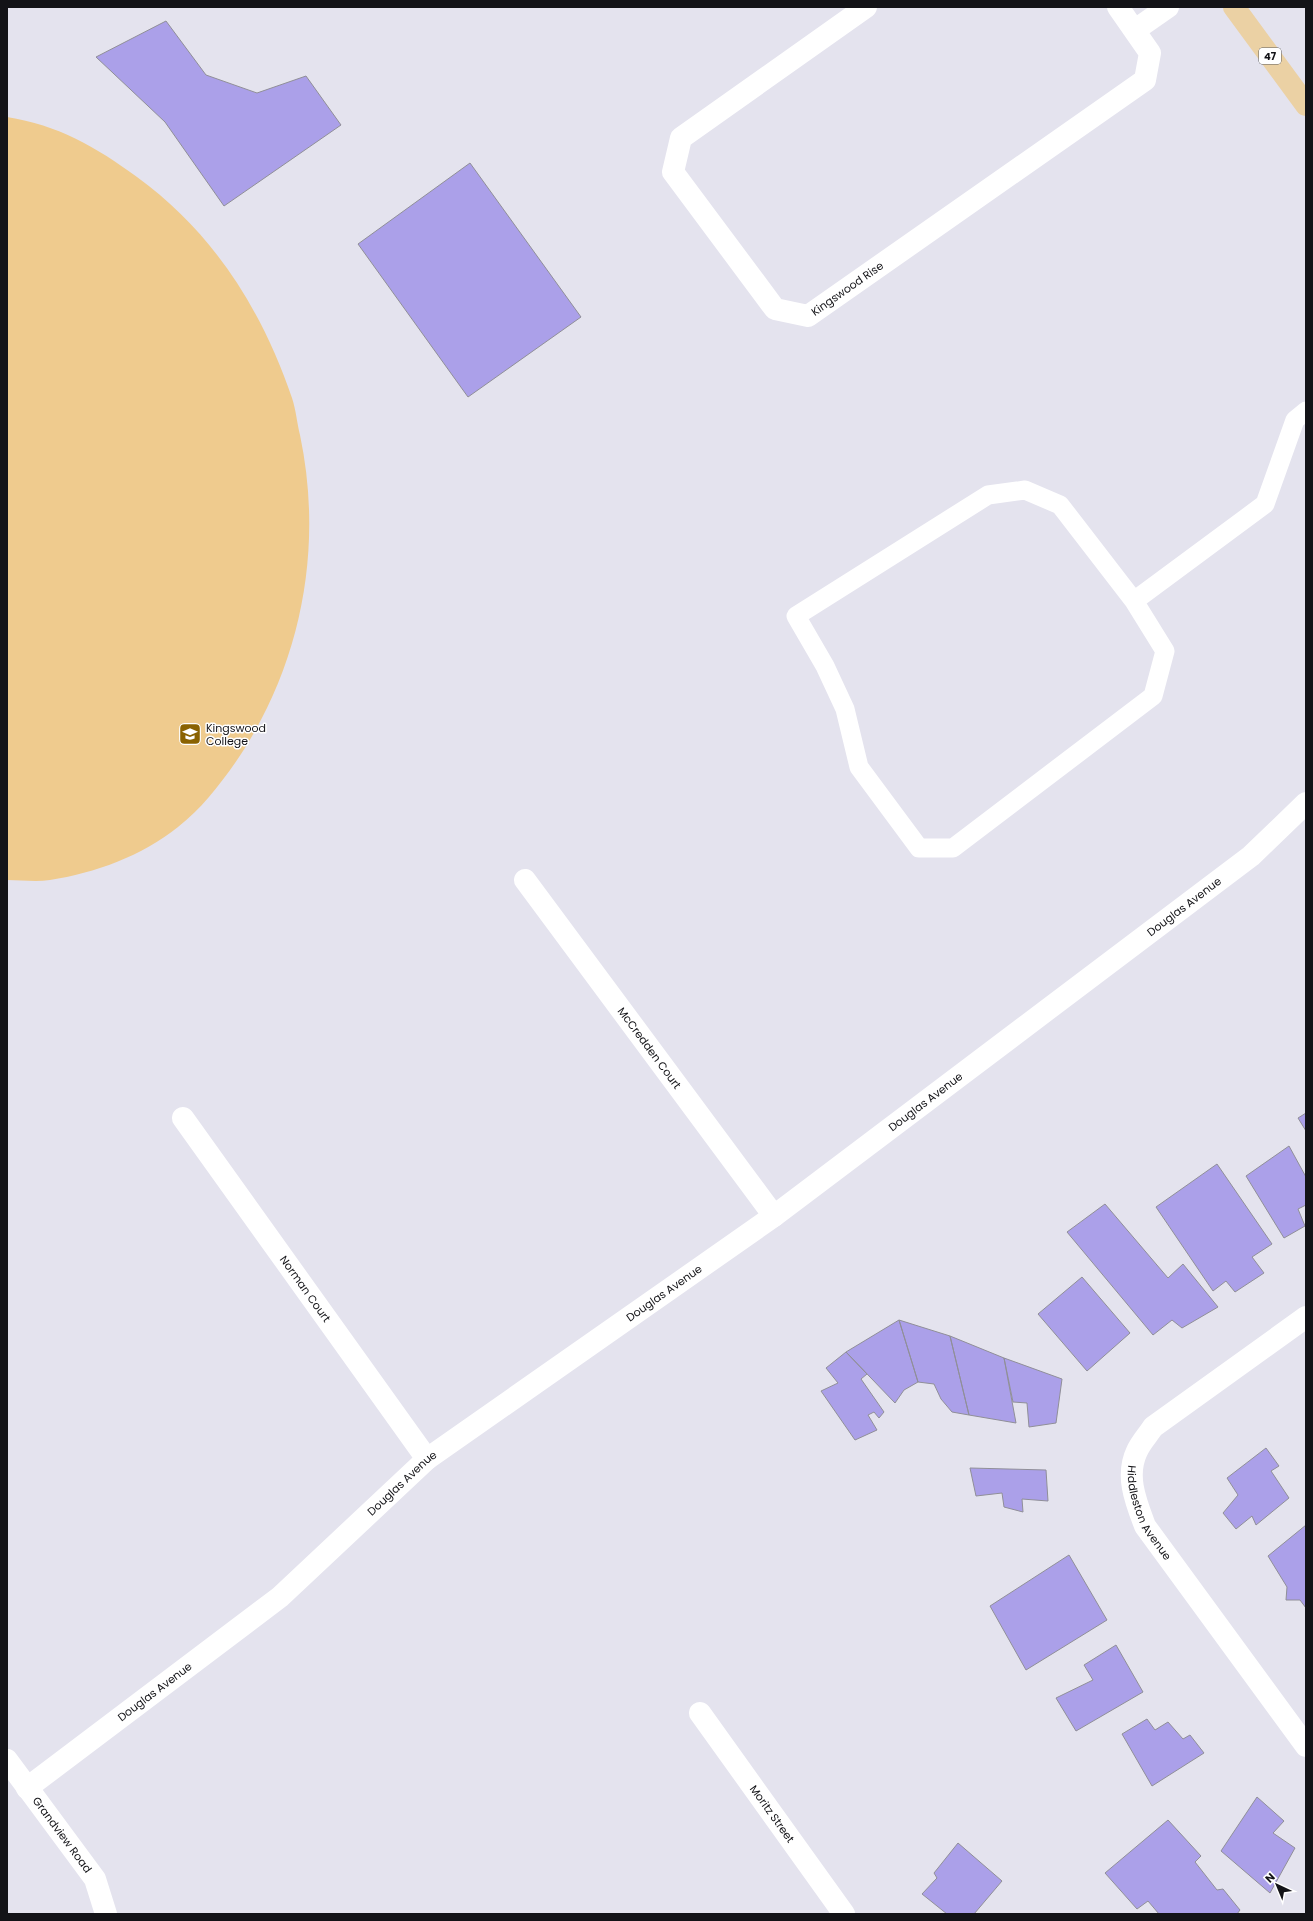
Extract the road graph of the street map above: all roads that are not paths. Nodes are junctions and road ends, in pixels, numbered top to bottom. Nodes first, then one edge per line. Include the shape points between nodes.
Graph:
1 (866, 7) edge
2 (1118, 7) edge
3 (1168, 7) edge
4 (1234, 7) edge
5 (1135, 30) junction
6 (1306, 105) edge
7 (1306, 411) edge
8 (1134, 601) junction
9 (1306, 803) edge
10 (525, 880) dead end
11 (183, 1118) dead end
12 (774, 1216) junction
13 (1306, 1317) edge
14 (427, 1459) junction
15 (700, 1713) dead end
16 (1306, 1746) edge
17 (7, 1760) edge
18 (27, 1788) junction
19 (106, 1914) edge
20 (844, 1914) edge

1 - 5 street, Kingswood Rise via 681,138 673,172 775,309 808,316 1145,80 1150,53
2 - 5 street, Kingswood Rise
3 - 5 street
4 - 6 main road, 47
7 - 8 lane via 1295,420 1265,504
8 - 8 lane via 1165,651 1153,696 953,848 919,848 859,767 845,709 825,666 796,616 988,495 1025,490 1060,505
9 - 12 street, Douglas Avenue via 1251,856
10 - 12 street, McCredden Court
11 - 14 street, Norman Court
12 - 14 street, Douglas Avenue
13 - 16 street, Hiddleston Avenue via 1153,1427 1137,1451 1131,1473 1134,1498 1145,1526
14 - 18 street, Douglas Avenue via 280,1597
15 - 20 street, Moritz Street
17 - 18 street, Grandview Road
18 - 19 street, Grandview Road via 95,1879

